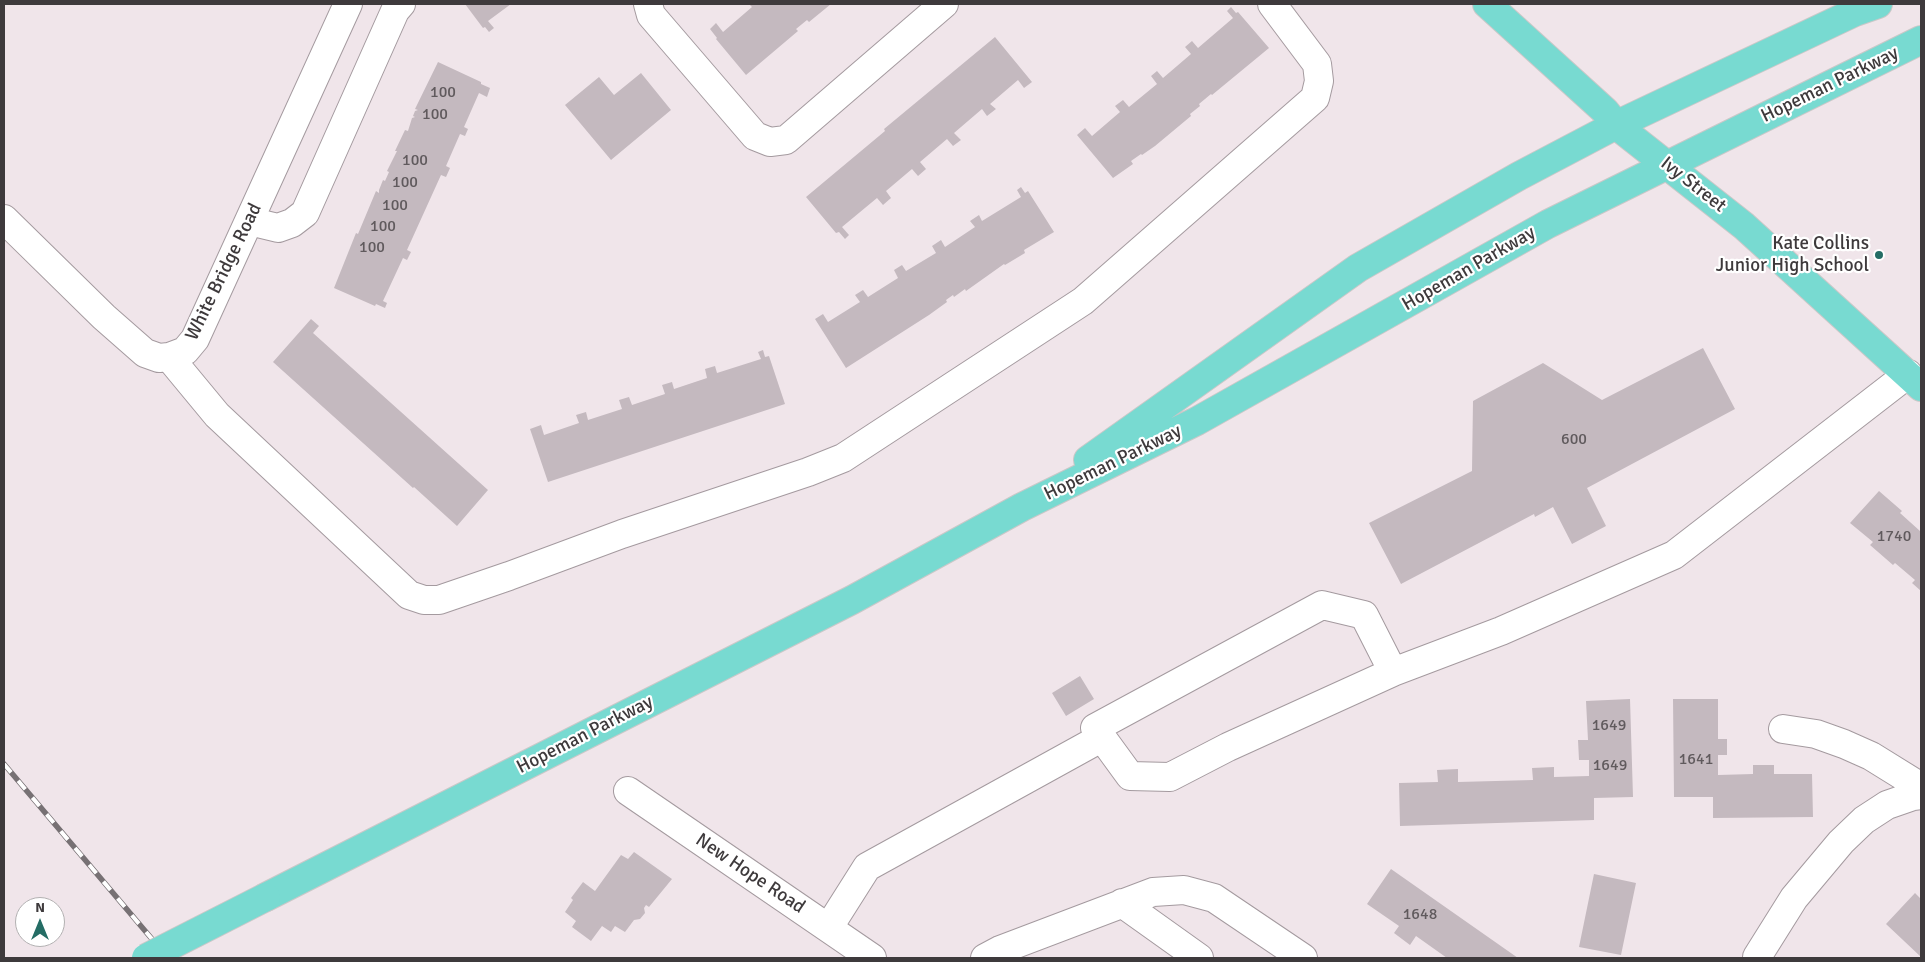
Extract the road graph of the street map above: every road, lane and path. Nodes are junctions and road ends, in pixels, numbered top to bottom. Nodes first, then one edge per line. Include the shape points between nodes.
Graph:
1 (348, 4) edge
2 (401, 4) edge
3 (648, 4) edge
4 (944, 4) edge
5 (1272, 4) edge
6 (1486, 4) edge
7 (1878, 4) edge
8 (1921, 40) edge
9 (1616, 125) junction
10 (1667, 165) junction
11 (4, 219) edge
12 (249, 221) junction
13 (169, 357) junction
14 (1914, 381) edge
15 (1022, 507) junction
16 (1393, 672) junction
17 (1783, 729) dead end
18 (1101, 738) junction
19 (1921, 787) edge
20 (628, 791) dead end
21 (1921, 795) edge
22 (1122, 903) junction
23 (829, 927) junction
24 (146, 958) edge
25 (872, 958) edge
26 (985, 958) edge
27 (1199, 958) edge
28 (1303, 958) edge
29 (1758, 958) edge

1 - 12 street, White Bridge Road
2 - 12 street via 395,11 305,213 278,228
3 - 4 street via 651,15 755,136 770,142 786,140
5 - 13 street via 1317,64 1319,81 1315,98 1083,301 843,458 440,600 424,600 409,595 217,415
6 - 9 main road, Ivy Street
7 - 9 main road, Hopeman Parkway
8 - 10 main road, Hopeman Parkway
9 - 10 main road, Ivy Street
9 - 15 main road, Hopeman Parkway via 1358,268
10 - 14 main road, Ivy Street via 1744,226
10 - 15 main road, Hopeman Parkway via 1548,224 1197,422
11 - 13 street, White Bridge Road via 144,353 158,358
12 - 13 street, White Bridge Road via 195,339 185,351
14 - 16 street via 1674,555 1502,631
15 - 24 main road, Hopeman Parkway, bridge via 852,600
16 - 18 street via 1170,777 1130,776
16 - 18 street via 1364,615 1322,605 1095,728
17 - 19 street via 1816,734 1844,744 1871,756
18 - 23 street via 866,867
20 - 23 street, New Hope Road
21 - 29 street via 1887,805 1864,820 1841,842 1794,898
22 - 26 street
22 - 27 street
22 - 28 street via 1153,892 1184,890 1214,898
23 - 25 street, New Hope Road

